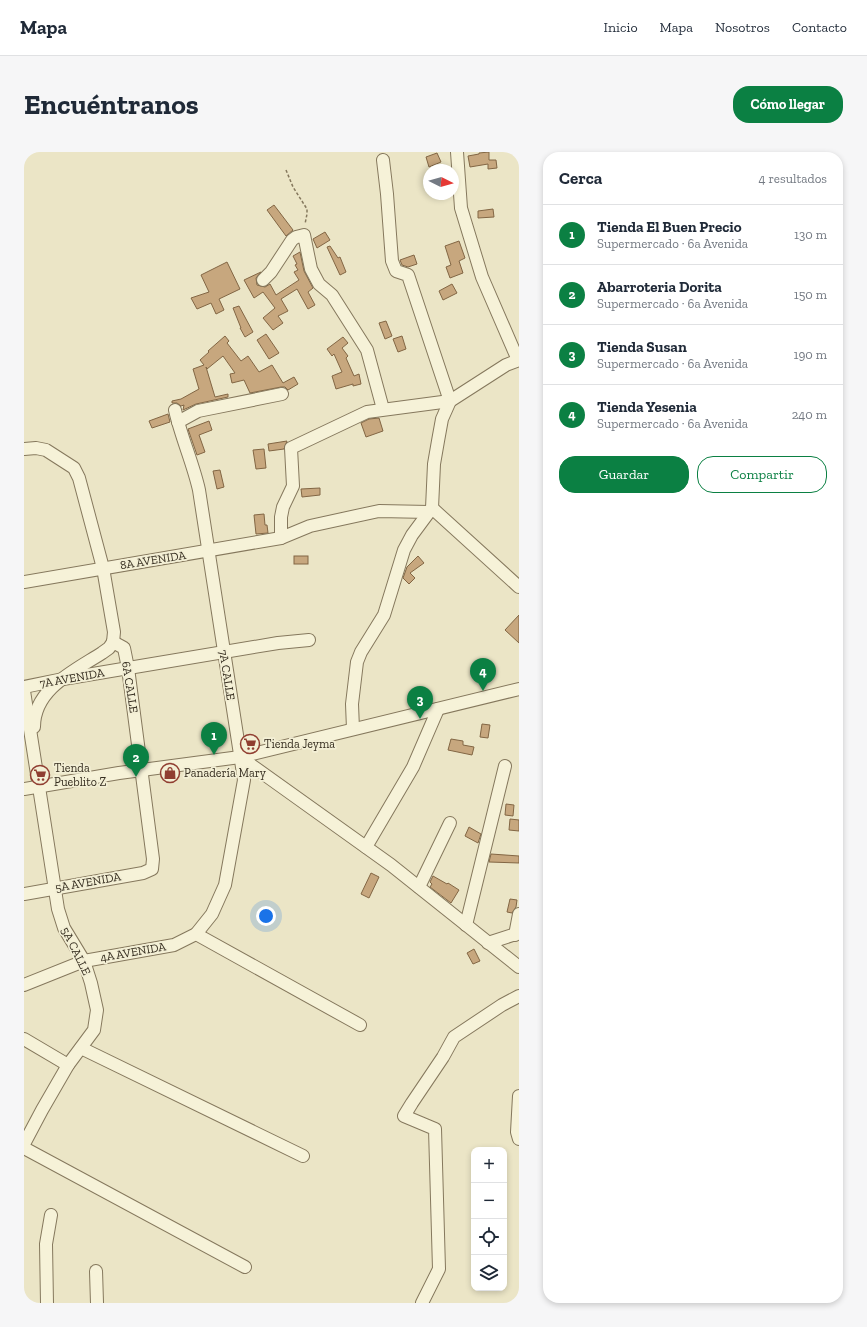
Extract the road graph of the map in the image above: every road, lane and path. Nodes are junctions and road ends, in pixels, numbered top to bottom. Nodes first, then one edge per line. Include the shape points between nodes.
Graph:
1 (457, 152) edge
2 (383, 160) dead end
3 (286, 170) dead end
4 (304, 235) junction
5 (263, 280) dead end
6 (519, 360) edge
7 (282, 394) dead end
8 (450, 401) junction
9 (383, 409) junction
10 (24, 449) edge
11 (430, 510) junction
12 (281, 538) junction
13 (208, 551) junction
14 (103, 568) junction
15 (24, 582) edge
16 (519, 587) edge
17 (309, 640) dead end
18 (113, 642) junction
19 (224, 652) junction
20 (128, 668) junction
21 (63, 679) junction
22 (24, 687) edge
23 (519, 689) edge
24 (24, 691) edge
25 (438, 709) junction
26 (353, 729) junction
27 (34, 754) junction
28 (240, 757) junction
29 (505, 766) dead end
30 (142, 770) junction
31 (39, 786) junction
32 (24, 789) edge
33 (450, 823) dead end
34 (366, 847) junction
35 (152, 870) joint
36 (419, 887) junction
37 (55, 888) junction
38 (24, 894) edge
39 (519, 914) edge
40 (466, 925) junction
41 (196, 934) junction
42 (517, 934) edge
43 (488, 943) junction
44 (84, 961) junction
45 (519, 967) edge
46 (24, 985) edge
47 (519, 996) edge
48 (360, 1025) dead end
49 (24, 1039) edge
50 (81, 1048) junction
51 (68, 1065) junction
52 (519, 1096) edge
53 (519, 1139) edge
54 (24, 1144) edge
55 (24, 1148) edge
56 (303, 1156) dead end
57 (51, 1215) dead end
58 (245, 1267) dead end
59 (96, 1271) dead end
60 (47, 1303) edge
61 (96, 1303) edge
62 (422, 1303) edge

1 - 6 street via 461,208 482,277
2 - 8 street via 392,261 396,271 408,275
3 - 4 path via 307,209
4 - 5 street via 296,236 292,240
4 - 9 street via 311,269 316,279 332,295 367,350
6 - 8 street via 506,365
7 - 13 street, 7A CALLE via 176,416 195,476
8 - 9 street
8 - 11 street via 442,419 434,464
9 - 12 street via 367,412 291,448 293,486 283,507
10 - 14 street via 46,450 74,468 79,478
11 - 12 street, 8A AVENIDA via 379,511 310,526
11 - 16 street
11 - 26 street via 404,550 384,615 359,657 353,688
12 - 13 street, 8A AVENIDA
13 - 14 street, 8A AVENIDA
13 - 19 street, 7A CALLE
14 - 15 street, 8A AVENIDA
14 - 18 street via 114,632
17 - 19 street, 7A AVENIDA
18 - 20 street, 6A CALLE via 124,648
18 - 21 street via 102,653
19 - 20 street, 7A AVENIDA
19 - 28 street, 7A CALLE
20 - 21 street, 7A AVENIDA
20 - 30 street, 6A CALLE
21 - 22 street, 7A AVENIDA
21 - 27 street via 45,695 36,712
23 - 25 street
24 - 27 street, 5A CALLE
25 - 26 street
25 - 34 street via 413,767
26 - 28 street
27 - 31 street, 5A CALLE
28 - 30 street
28 - 34 street
28 - 41 street, 7A CALLE via 244,780 225,885 212,914
29 - 40 street
30 - 31 street
30 - 35 street, 6A CALLE via 153,859
31 - 32 street
31 - 37 street, 5A CALLE
33 - 36 street
34 - 36 street
35 - 37 street, 5A AVENIDA
36 - 40 street
37 - 38 street, 5A AVENIDA
37 - 44 street, 5A CALLE via 64,928
39 - 42 street
40 - 43 street
41 - 44 street, 4A AVENIDA via 174,945
41 - 48 street
42 - 43 street
43 - 45 street
44 - 46 street, 4A AVENIDA
44 - 50 street, 5A CALLE via 97,1010 94,1030
47 - 62 street via 454,1037 444,1057 404,1116 435,1128 439,1269
49 - 51 street
50 - 51 street, 5A CALLE
50 - 56 street
51 - 54 street, 5A CALLE
52 - 53 street
55 - 58 street
57 - 60 street via 46,1244
59 - 61 street

